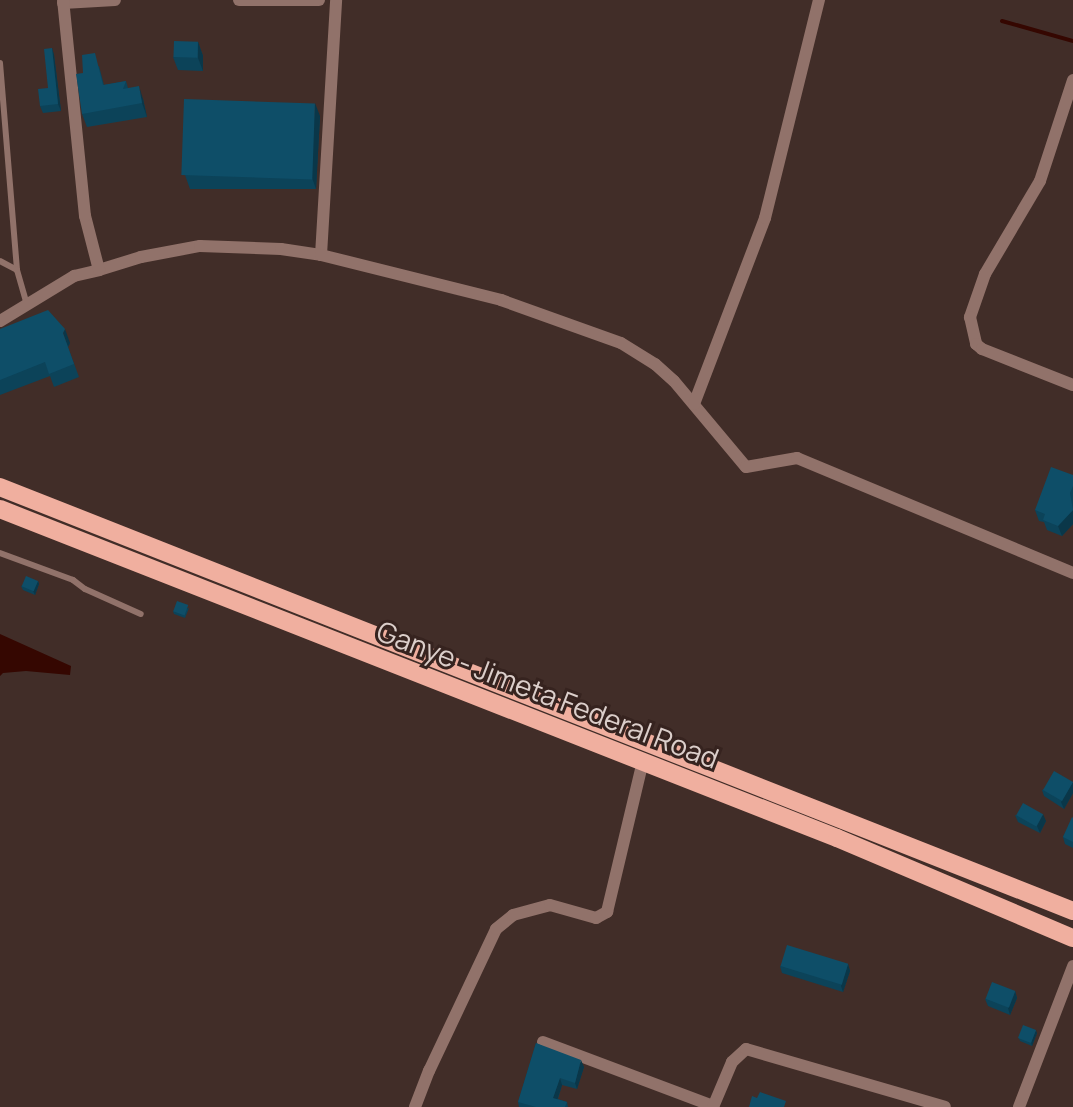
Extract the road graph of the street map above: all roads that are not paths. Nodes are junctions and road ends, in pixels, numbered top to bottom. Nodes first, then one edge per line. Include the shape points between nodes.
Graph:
1 (115, 0) edge
2 (239, 0) edge
3 (319, 0) edge
4 (336, 0) edge
5 (819, 0) edge
6 (63, 1) edge
7 (0, 63) edge
8 (1073, 80) edge
9 (321, 255) junction
10 (0, 261) edge
11 (17, 270) junction
12 (99, 270) junction
13 (27, 305) junction
14 (0, 321) edge
15 (1073, 385) edge
16 (694, 404) junction
17 (0, 487) edge
18 (0, 509) edge
19 (0, 553) edge
20 (1073, 573) edge
21 (141, 614) dead end
22 (643, 761) junction
23 (1073, 911) edge
24 (1073, 938) edge
25 (1073, 966) edge
26 (543, 1042) edge
27 (713, 1106) edge
28 (415, 1107) edge
29 (945, 1107) edge
30 (1019, 1107) edge

1 - 6 street
2 - 3 street
4 - 9 street
5 - 16 street via 765,218
6 - 12 street via 85,216
7 - 11 lane
8 - 15 street via 1040,181 985,274 970,317 982,349
9 - 12 street via 200,246
9 - 16 street via 501,300 621,343 655,364
10 - 11 lane
11 - 13 lane
12 - 13 street via 74,276
13 - 14 street
16 - 20 street via 746,467 797,458
17 - 23 main road, Ganye - Jimeta Federal Road
18 - 22 main road, Ganye - Jimeta Federal Road
19 - 21 lane via 73,580
22 - 24 main road, Ganye - Jimeta Federal Road
22 - 28 street via 607,912 596,918 550,905 513,915 496,929
25 - 30 street
26 - 27 street
27 - 29 street via 732,1062 746,1049

